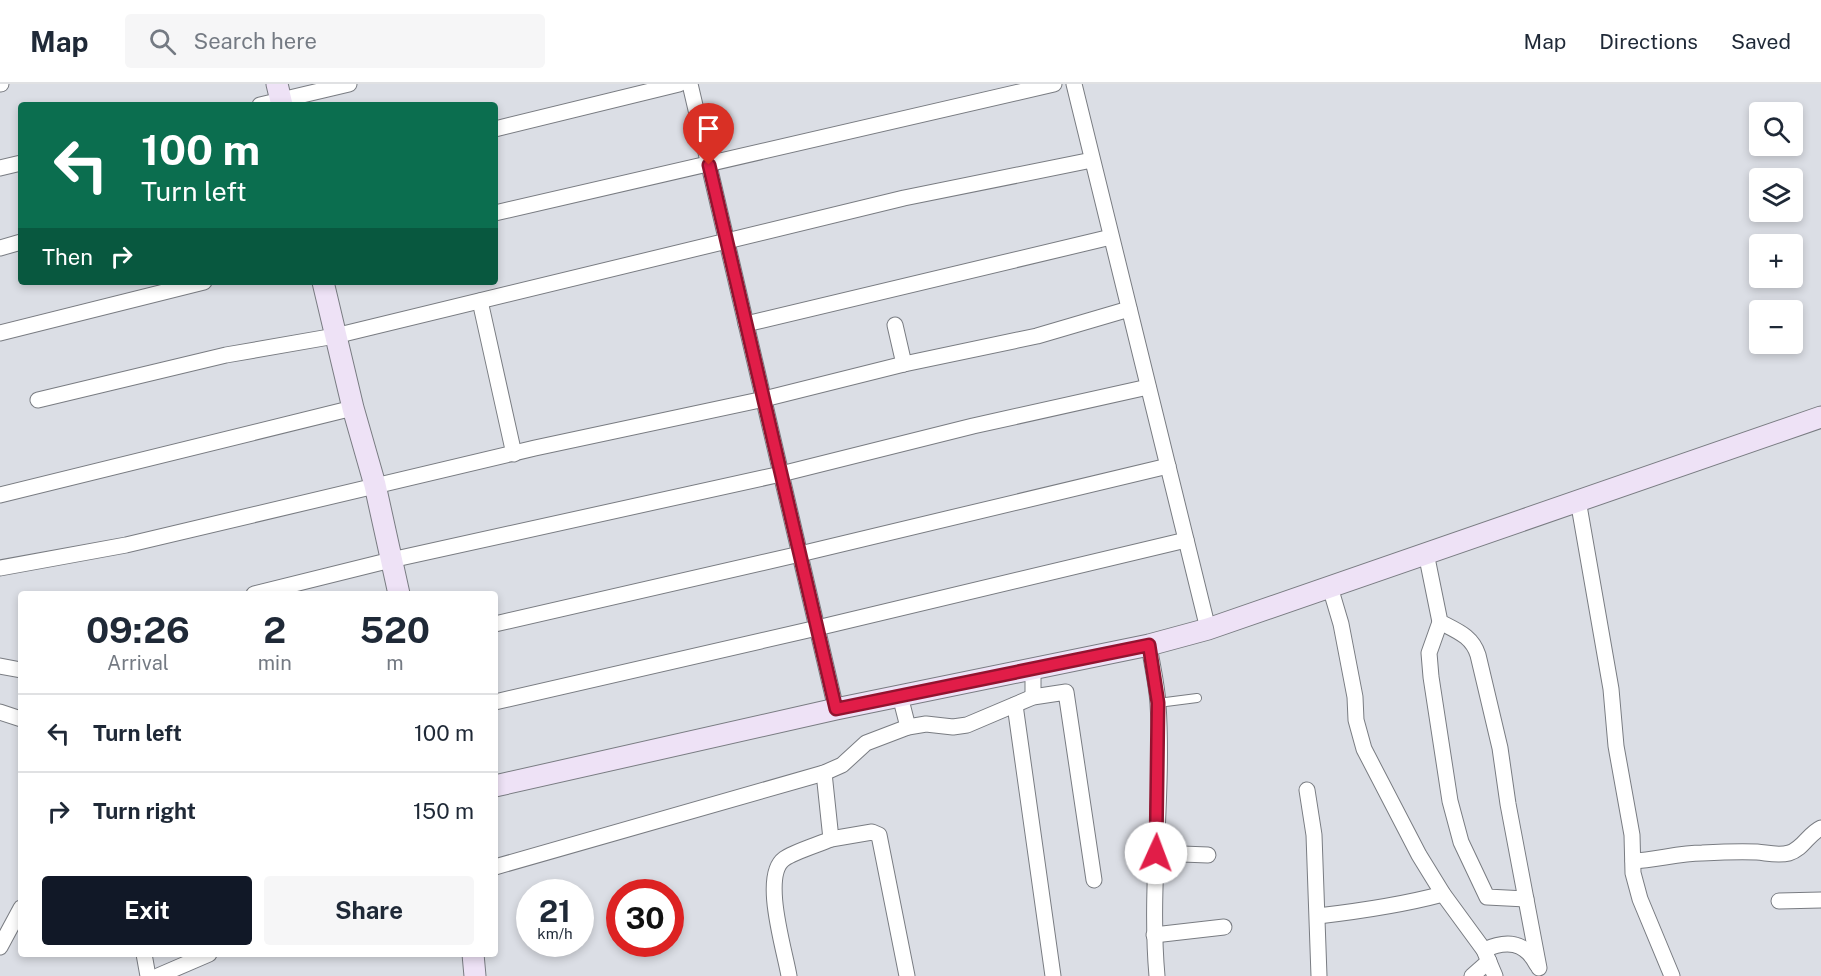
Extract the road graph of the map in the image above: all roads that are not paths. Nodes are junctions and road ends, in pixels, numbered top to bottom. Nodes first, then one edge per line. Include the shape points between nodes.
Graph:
1 (349, 84) edge
2 (679, 84) edge
3 (690, 84) edge
4 (1054, 84) edge
5 (1074, 84) edge
6 (280, 96) edge
7 (498, 128) edge
8 (1092, 160) junction
9 (18, 164) edge
10 (709, 165) junction
11 (0, 168) edge
12 (498, 212) edge
13 (1112, 237) junction
14 (727, 242) junction
15 (18, 243) edge
16 (0, 248) edge
17 (192, 285) edge
18 (324, 285) edge
19 (480, 302) junction
20 (1129, 309) junction
21 (746, 324) junction
22 (895, 325) dead end
23 (0, 333) edge
24 (335, 336) junction
25 (904, 364) junction
26 (1148, 387) junction
27 (764, 399) junction
28 (38, 400) dead end
29 (353, 408) junction
30 (1821, 417) edge
31 (514, 454) junction
32 (1168, 466) junction
33 (781, 474) junction
34 (375, 485) junction
35 (0, 495) edge
36 (1578, 500) junction
37 (1186, 540) junction
38 (1426, 553) junction
39 (800, 554) junction
40 (391, 560) junction
41 (0, 568) edge
42 (1330, 587) junction
43 (266, 591) edge
44 (398, 591) edge
45 (1440, 622) junction
46 (498, 623) edge
47 (817, 628) junction
48 (1208, 629) junction
49 (1149, 645) junction
50 (0, 666) edge
51 (18, 669) edge
52 (1033, 669) junction
53 (900, 696) junction
54 (1033, 698) junction
55 (1197, 698) dead end
56 (498, 701) edge
57 (1158, 703) junction
58 (1015, 705) junction
59 (836, 709) junction
60 (0, 712) edge
61 (18, 718) edge
62 (908, 727) junction
63 (824, 773) junction
64 (498, 785) edge
65 (1307, 790) dead end
66 (1821, 828) edge
67 (831, 839) junction
68 (1156, 853) junction
69 (1208, 855) dead end
70 (1633, 861) junction
71 (498, 866) edge
72 (1094, 880) dead end
73 (1443, 894) junction
74 (1526, 899) junction
75 (1821, 900) edge
76 (1779, 901) dead end
77 (18, 914) edge
78 (1318, 916) junction
79 (1224, 927) dead end
80 (1154, 935) junction
81 (0, 947) edge
82 (1486, 956) junction
83 (145, 957) edge
84 (202, 957) edge
85 (473, 957) edge
86 (1540, 972) edge
87 (148, 976) edge
88 (158, 976) edge
89 (475, 976) edge
90 (789, 976) edge
91 (907, 976) edge
92 (1053, 976) edge
93 (1157, 976) edge
94 (1319, 976) edge
95 (1473, 976) edge
96 (1495, 976) edge
97 (1672, 976) edge

1 - 6 street
2 - 7 street
3 - 10 street
4 - 10 street
5 - 8 street
8 - 13 street
8 - 14 street via 904,198
9 - 11 street
10 - 12 street
10 - 14 street
13 - 20 street
13 - 21 street
14 - 19 street
14 - 21 street
15 - 16 street
17 - 23 street
18 - 24 street
19 - 24 street
19 - 31 street
20 - 25 street via 1037,336
20 - 26 street
21 - 27 street
22 - 25 street
24 - 28 street via 226,355
24 - 29 street
25 - 27 street
26 - 32 street
26 - 33 street
27 - 31 street
27 - 33 street
29 - 34 street
29 - 35 street
30 - 36 street
31 - 34 street
32 - 37 street
32 - 39 street
33 - 39 street
33 - 40 street
34 - 40 street
34 - 41 street via 126,545
36 - 38 street
36 - 70 street via 1611,689
37 - 47 street
37 - 48 street
38 - 42 street
38 - 45 street
39 - 46 street
39 - 47 street
40 - 43 street
40 - 44 street
42 - 48 street
42 - 73 street via 1341,624 1364,749
45 - 74 street via 1475,643 1500,748
45 - 74 street via 1429,653 1431,677 1450,801 1461,842 1486,897
47 - 56 street
47 - 59 street
48 - 49 street
49 - 52 street
49 - 57 street
50 - 51 street
52 - 53 street
52 - 54 street
53 - 59 street
53 - 62 street
54 - 58 street
54 - 72 street via 1066,692
55 - 57 lane
57 - 68 street
58 - 62 street via 967,725
58 - 92 street
59 - 64 street
60 - 61 street
62 - 63 street via 866,743 842,765
63 - 67 street
63 - 71 street
65 - 78 street via 1314,835
66 - 70 street via 1796,849 1778,855 1698,853
67 - 90 street via 785,858 776,873 773,901
67 - 91 street via 879,834
68 - 69 street
68 - 80 street
70 - 97 street via 1640,899
73 - 78 street
73 - 82 street
74 - 86 street
75 - 76 street
77 - 81 street
78 - 94 street
79 - 80 street
80 - 93 street
82 - 86 street via 1497,944 1513,944 1532,955
82 - 95 street
82 - 96 street
83 - 87 street
84 - 88 street
85 - 89 street

